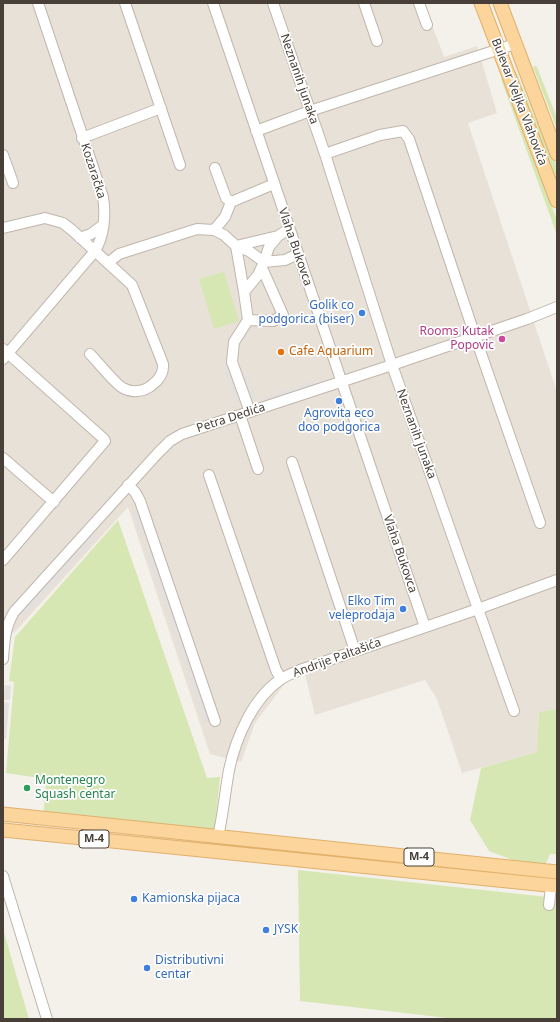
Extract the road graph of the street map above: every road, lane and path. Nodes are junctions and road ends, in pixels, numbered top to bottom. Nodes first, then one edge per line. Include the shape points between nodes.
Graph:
1 (38, 3) edge
2 (125, 3) edge
3 (213, 3) edge
4 (273, 3) edge
5 (364, 3) edge
6 (419, 3) edge
7 (481, 3) edge
8 (500, 3) edge
9 (426, 25) dead end
10 (377, 41) dead end
11 (515, 44) junction
12 (499, 50) junction
13 (161, 108) junction
14 (310, 111) junction
15 (256, 131) junction
16 (82, 138) junction
17 (324, 154) junction
18 (557, 154) edge
19 (3, 155) edge
20 (180, 165) dead end
21 (215, 168) dead end
22 (13, 183) dead end
23 (274, 184) junction
24 (557, 201) edge
25 (231, 202) junction
26 (103, 225) junction
27 (3, 228) edge
28 (289, 229) junction
29 (214, 230) junction
30 (278, 236) junction
31 (80, 238) junction
32 (236, 246) junction
33 (95, 251) junction
34 (298, 254) junction
35 (108, 263) junction
36 (263, 265) junction
37 (244, 292) junction
38 (557, 307) edge
39 (248, 320) junction
40 (475, 336) junction
41 (4, 354) edge
42 (90, 354) dead end
43 (392, 365) junction
44 (341, 382) junction
45 (245, 414) junction
46 (3, 458) edge
47 (292, 462) dead end
48 (258, 469) dead end
49 (209, 475) dead end
50 (128, 485) junction
51 (54, 502) junction
52 (540, 523) dead end
53 (3, 560) edge
54 (557, 580) edge
55 (478, 609) junction
56 (425, 627) junction
57 (4, 634) edge
58 (355, 651) junction
59 (3, 659) edge
60 (281, 679) junction
61 (514, 711) dead end
62 (215, 721) dead end
63 (3, 814) edge
64 (3, 830) edge
65 (218, 836) junction
66 (557, 872) edge
67 (3, 876) edge
68 (554, 886) edge
69 (549, 905) dead end
70 (47, 1019) edge

1 - 16 street, Kozaračka
2 - 13 street
3 - 15 street, Vlaha Bukovca
4 - 14 street, Neznanih junaka
5 - 10 street
6 - 9 street
7 - 12 main road, Bulevar Veljka Vlahovića
8 - 11 main road, Bulevar Veljka Vlahovića
11 - 12 street
11 - 18 main road, Bulevar Veljka Vlahovića
12 - 14 street
12 - 24 main road, Bulevar Veljka Vlahovića
13 - 16 street
13 - 20 street
14 - 15 street
14 - 17 street, Neznanih junaka
15 - 23 street, Vlaha Bukovca
16 - 26 street, Kozaračka via 103,198
17 - 40 street via 403,131 409,139
17 - 43 street, Neznanih junaka
19 - 22 street
21 - 25 street via 226,198
23 - 25 street
23 - 28 street, Vlaha Bukovca
25 - 29 street
26 - 31 street
26 - 33 street, Kozaračka
27 - 31 street via 45,218 63,224
28 - 30 street
28 - 34 street, Vlaha Bukovca
29 - 32 street
29 - 35 street via 197,229 119,254
30 - 32 street
30 - 36 street via 269,247
31 - 33 street
32 - 36 street via 248,251
32 - 37 street
33 - 35 street
33 - 41 street, Kozaračka
34 - 36 street
34 - 44 street, Vlaha Bukovca
35 - 42 street via 135,290 164,370 155,383 136,392 122,388
36 - 37 street
36 - 39 street via 283,315 273,321
37 - 39 street
38 - 40 street, Petra Dedića
39 - 45 street via 234,342 232,362
40 - 43 street, Petra Dedića
40 - 52 street
41 - 51 street via 105,441
43 - 44 street, Petra Dedića
43 - 55 street, Neznanih junaka
44 - 45 street, Petra Dedića
44 - 56 street, Vlaha Bukovca
45 - 48 street
45 - 50 street, Petra Dedića via 182,434 170,441
46 - 51 street
47 - 58 street
49 - 60 street
50 - 57 street, Petra Dedića via 24,601 11,618
50 - 62 street via 140,501
51 - 53 street
54 - 55 street, Andrije Paltašića
55 - 56 street, Andrije Paltašića
55 - 61 street, Neznanih junaka
56 - 58 street, Andrije Paltašića
57 - 59 street, Petra Dedića
58 - 60 street, Andrije Paltašića
60 - 65 street, Andrije Paltašića via 259,702 237,742 229,771
63 - 65 main road, M-4
64 - 68 main road, M-4
65 - 66 main road, M-4
67 - 70 street
68 - 69 street

